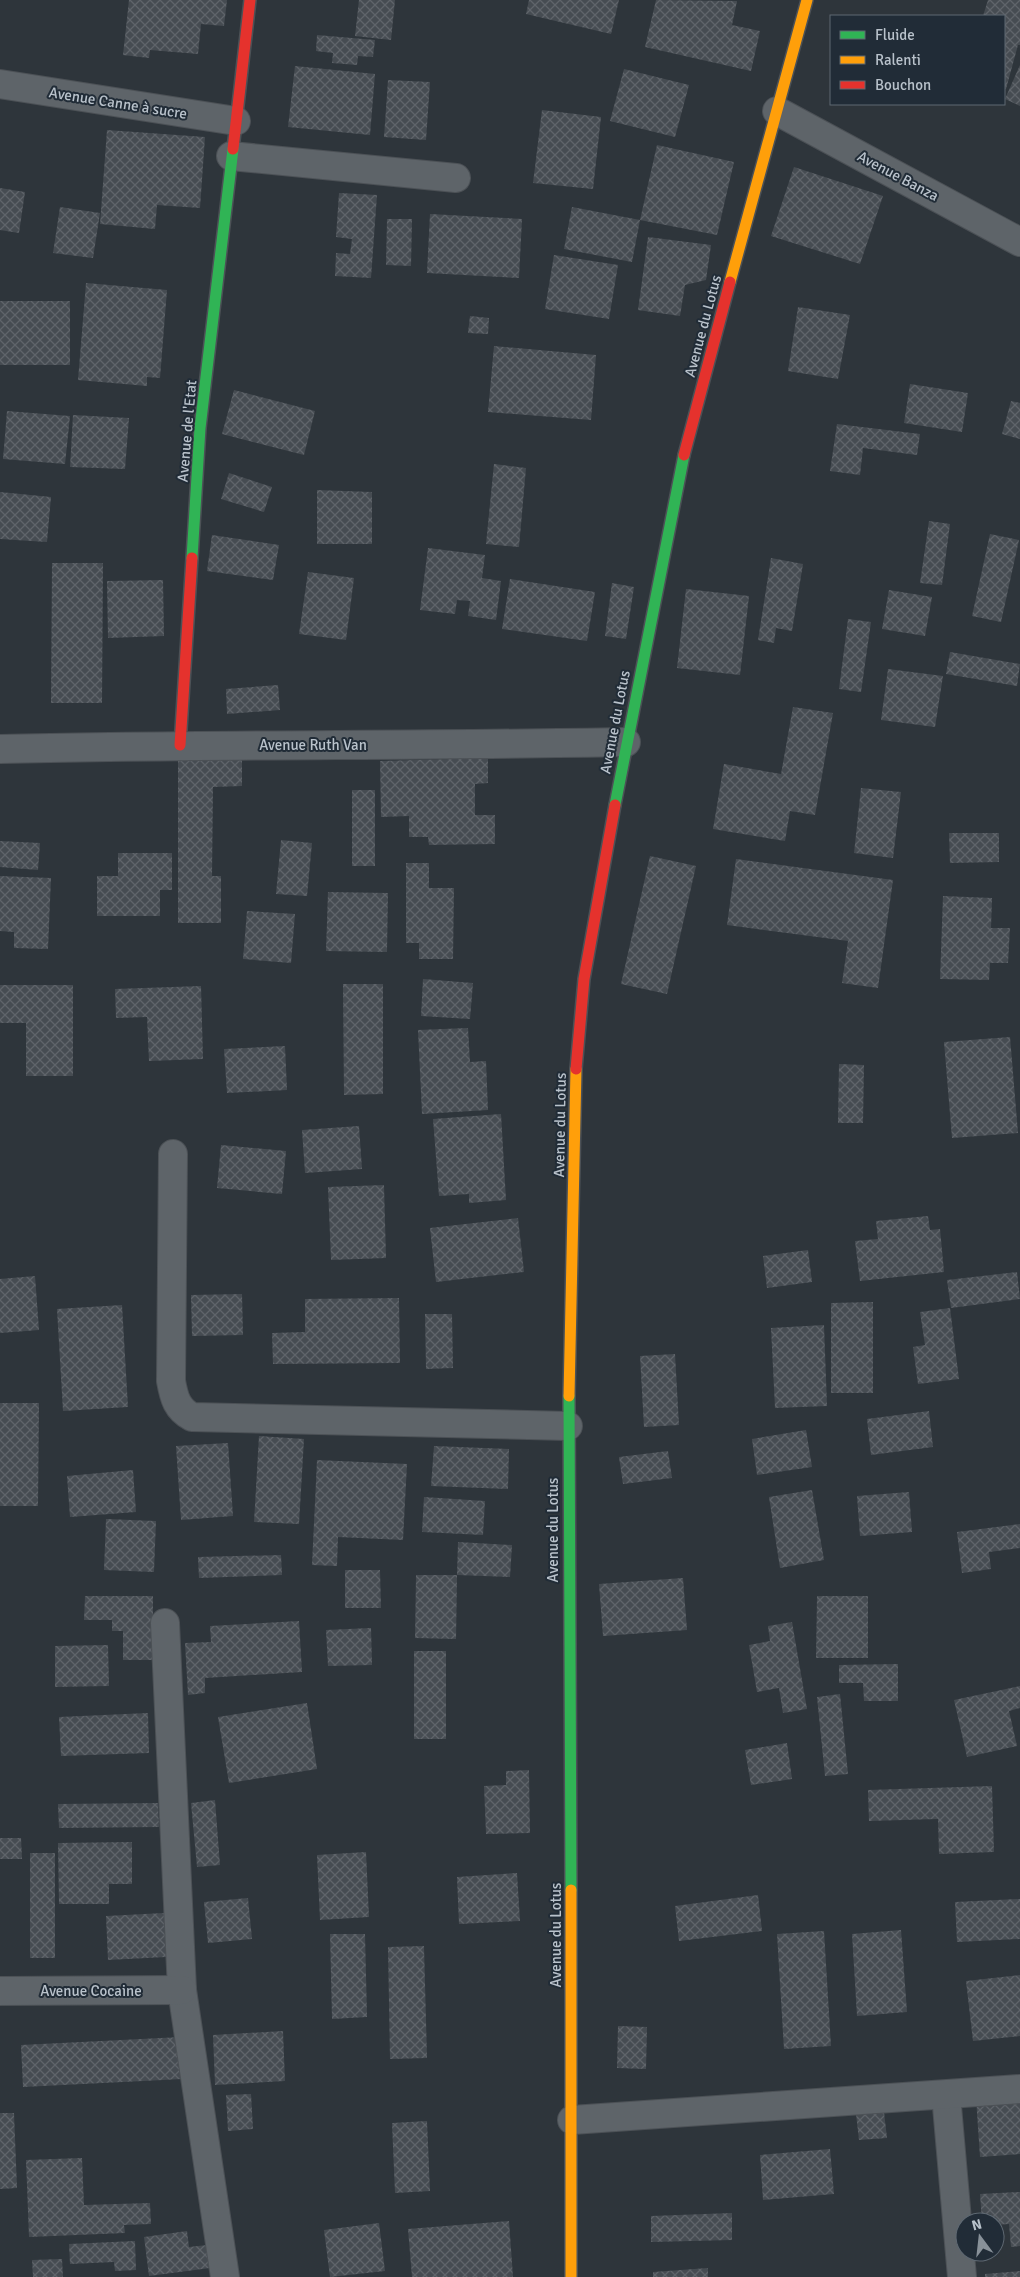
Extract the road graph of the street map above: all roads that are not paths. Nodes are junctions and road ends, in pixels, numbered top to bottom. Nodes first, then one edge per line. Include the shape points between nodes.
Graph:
1 (250, 0) edge
2 (807, 0) edge
3 (0, 84) edge
4 (777, 111) junction
5 (236, 120) junction
6 (232, 156) junction
7 (456, 178) dead end
8 (1020, 242) edge
9 (626, 742) junction
10 (180, 745) junction
11 (0, 749) edge
12 (173, 1154) dead end
13 (568, 1426) junction
14 (164, 1623) dead end
15 (182, 1990) junction
16 (0, 1991) edge
17 (1020, 2089) edge
18 (946, 2095) junction
19 (572, 2120) junction
20 (225, 2277) edge
21 (570, 2277) edge
22 (962, 2277) edge

1 - 5 street, Avenue de l'Etat
2 - 4 street, Avenue du Lotus
3 - 5 street, Avenue Canne à sucre
4 - 8 street, Avenue Banza
4 - 9 street, Avenue du Lotus via 683,457
5 - 6 street, Avenue de l'Etat
6 - 7 street
6 - 10 street, Avenue de l'Etat via 200,428
9 - 10 street, Avenue Ruth Van via 404,746
9 - 13 street, Avenue du Lotus via 584,979 576,1063
10 - 11 street, Avenue Ruth Van
12 - 13 street via 171,1381 176,1404 182,1412 192,1417
13 - 19 street, Avenue du Lotus
14 - 15 street
15 - 16 street, Avenue Cocaine
15 - 20 street
17 - 18 street
18 - 19 street
18 - 22 street
19 - 21 street, Avenue du Lotus

